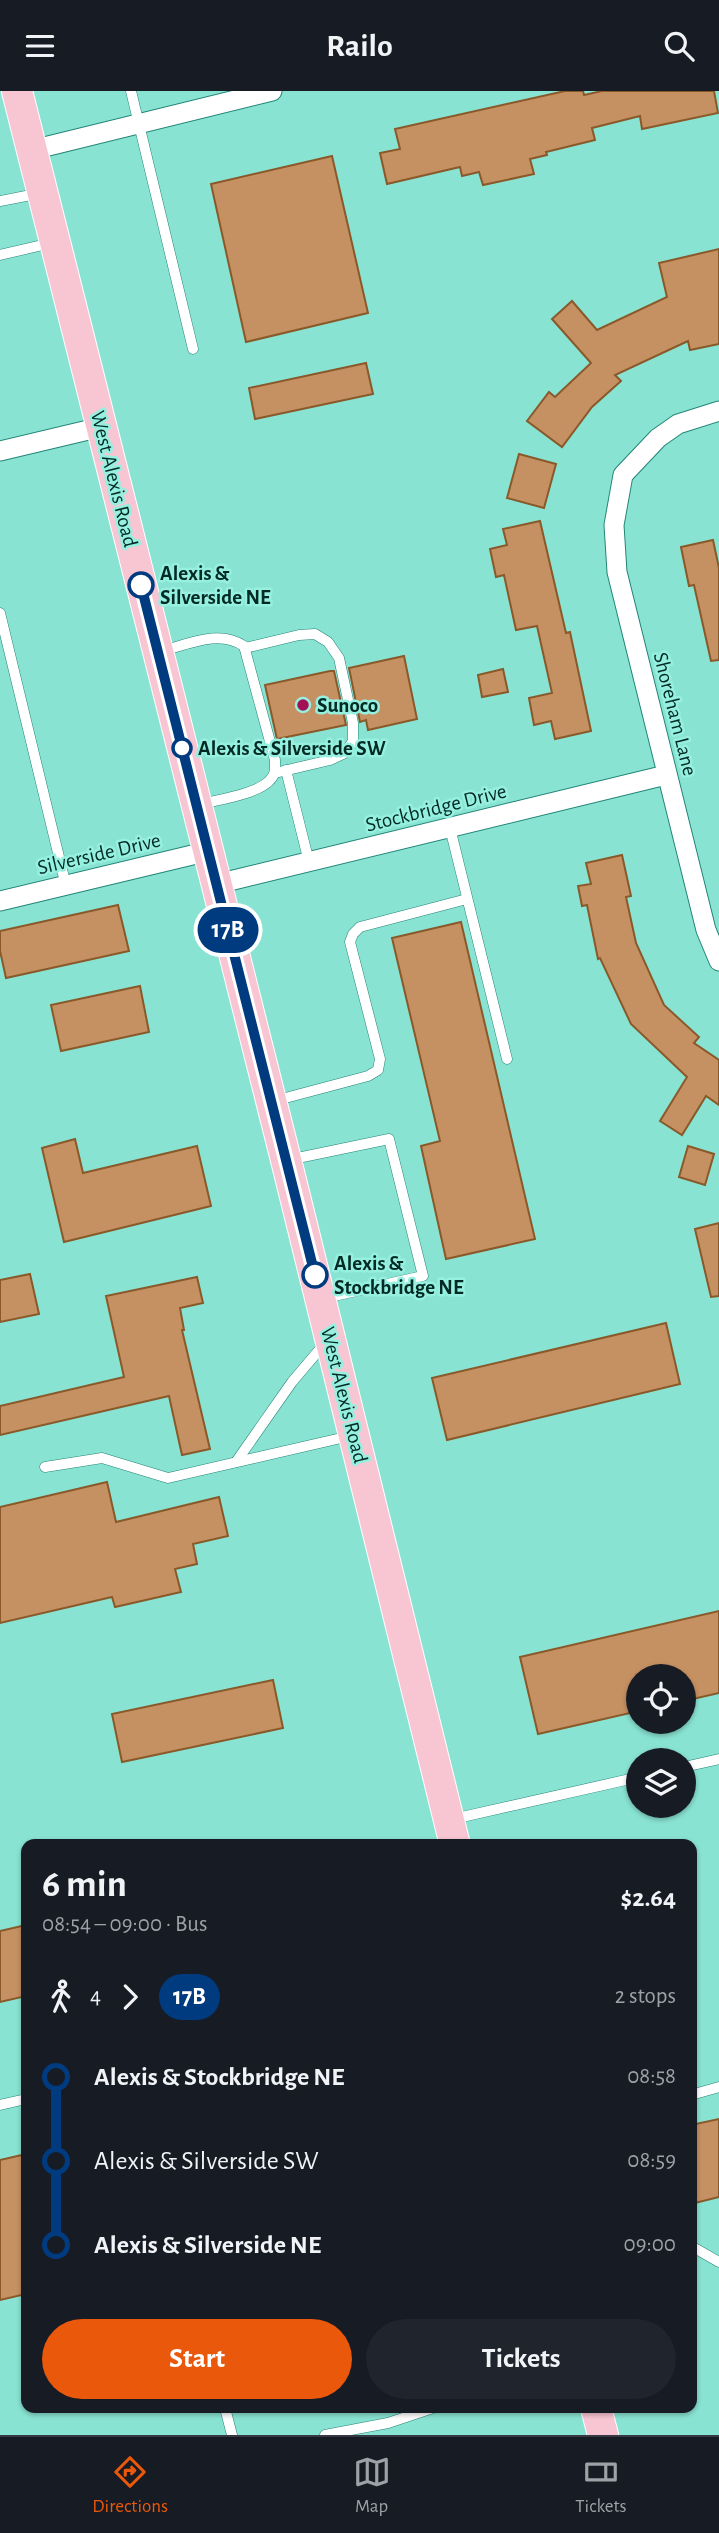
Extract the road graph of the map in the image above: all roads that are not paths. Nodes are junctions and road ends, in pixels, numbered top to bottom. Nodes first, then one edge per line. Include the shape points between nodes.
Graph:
1 (131, 91) edge
2 (272, 91) edge
3 (16, 101) edge
4 (139, 123) junction
5 (32, 150) junction
6 (43, 192) junction
7 (0, 201) edge
8 (55, 242) junction
9 (0, 255) edge
10 (194, 349) dead end
11 (719, 411) edge
12 (101, 427) junction
13 (0, 451) edge
14 (0, 613) edge
15 (245, 648) junction
16 (158, 652) junction
17 (286, 770) junction
18 (275, 773) junction
19 (666, 775) junction
20 (197, 806) junction
21 (450, 828) junction
22 (208, 852) junction
23 (309, 862) junction
24 (217, 884) junction
25 (66, 886) junction
26 (467, 899) junction
27 (0, 901) edge
28 (719, 961) edge
29 (507, 1059) dead end
30 (271, 1102) junction
31 (286, 1160) junction
32 (321, 1299) junction
33 (330, 1337) junction
34 (354, 1435) junction
35 (236, 1462) junction
36 (45, 1467) dead end
37 (719, 1759) edge
38 (696, 1764) edge
39 (626, 1781) edge
40 (452, 1832) edge
41 (719, 2087) edge
42 (697, 2093) edge
43 (21, 2100) edge
44 (0, 2105) edge
45 (697, 2249) edge
46 (719, 2262) edge
47 (226, 2413) edge
48 (418, 2413) edge
49 (597, 2413) edge
50 (232, 2435) edge
51 (325, 2435) edge
52 (603, 2435) edge

1 - 4 lane
2 - 4 street
3 - 5 main road, West Alexis Road
4 - 5 street
4 - 10 lane
5 - 6 main road, West Alexis Road
6 - 7 lane
6 - 8 main road, West Alexis Road
8 - 9 lane
8 - 12 main road, West Alexis Road
11 - 19 street, Shoreham Lane via 678,424 623,475 614,525 617,572
12 - 13 street
12 - 16 main road, West Alexis Road
14 - 25 lane
15 - 16 lane via 220,636
15 - 17 lane via 315,634 328,642 339,659 354,723 353,741 345,753 330,760
15 - 18 lane
16 - 20 main road, West Alexis Road
17 - 18 lane
17 - 23 lane
18 - 20 lane via 259,788
19 - 21 street, Stockbridge Drive
19 - 28 street, Shoreham Lane via 706,930
20 - 22 main road, West Alexis Road
21 - 23 street, Stockbridge Drive
21 - 26 lane
22 - 24 main road, West Alexis Road
22 - 25 street, Silverside Drive
23 - 24 street, Stockbridge Drive
24 - 30 main road, West Alexis Road
25 - 27 street, Silverside Drive
26 - 29 lane
26 - 30 lane via 360,927 353,934 350,942 380,1059 378,1070
30 - 31 main road, West Alexis Road
31 - 32 main road, West Alexis Road
31 - 32 lane via 389,1139 423,1276
32 - 33 main road, West Alexis Road
33 - 34 main road, West Alexis Road
33 - 35 lane
34 - 35 lane
34 - 40 main road, West Alexis Road
35 - 36 lane via 169,1478 102,1458
37 - 38 lane
39 - 40 lane
41 - 42 lane
43 - 44 lane
45 - 46 lane
47 - 50 lane
48 - 51 lane
49 - 52 main road

